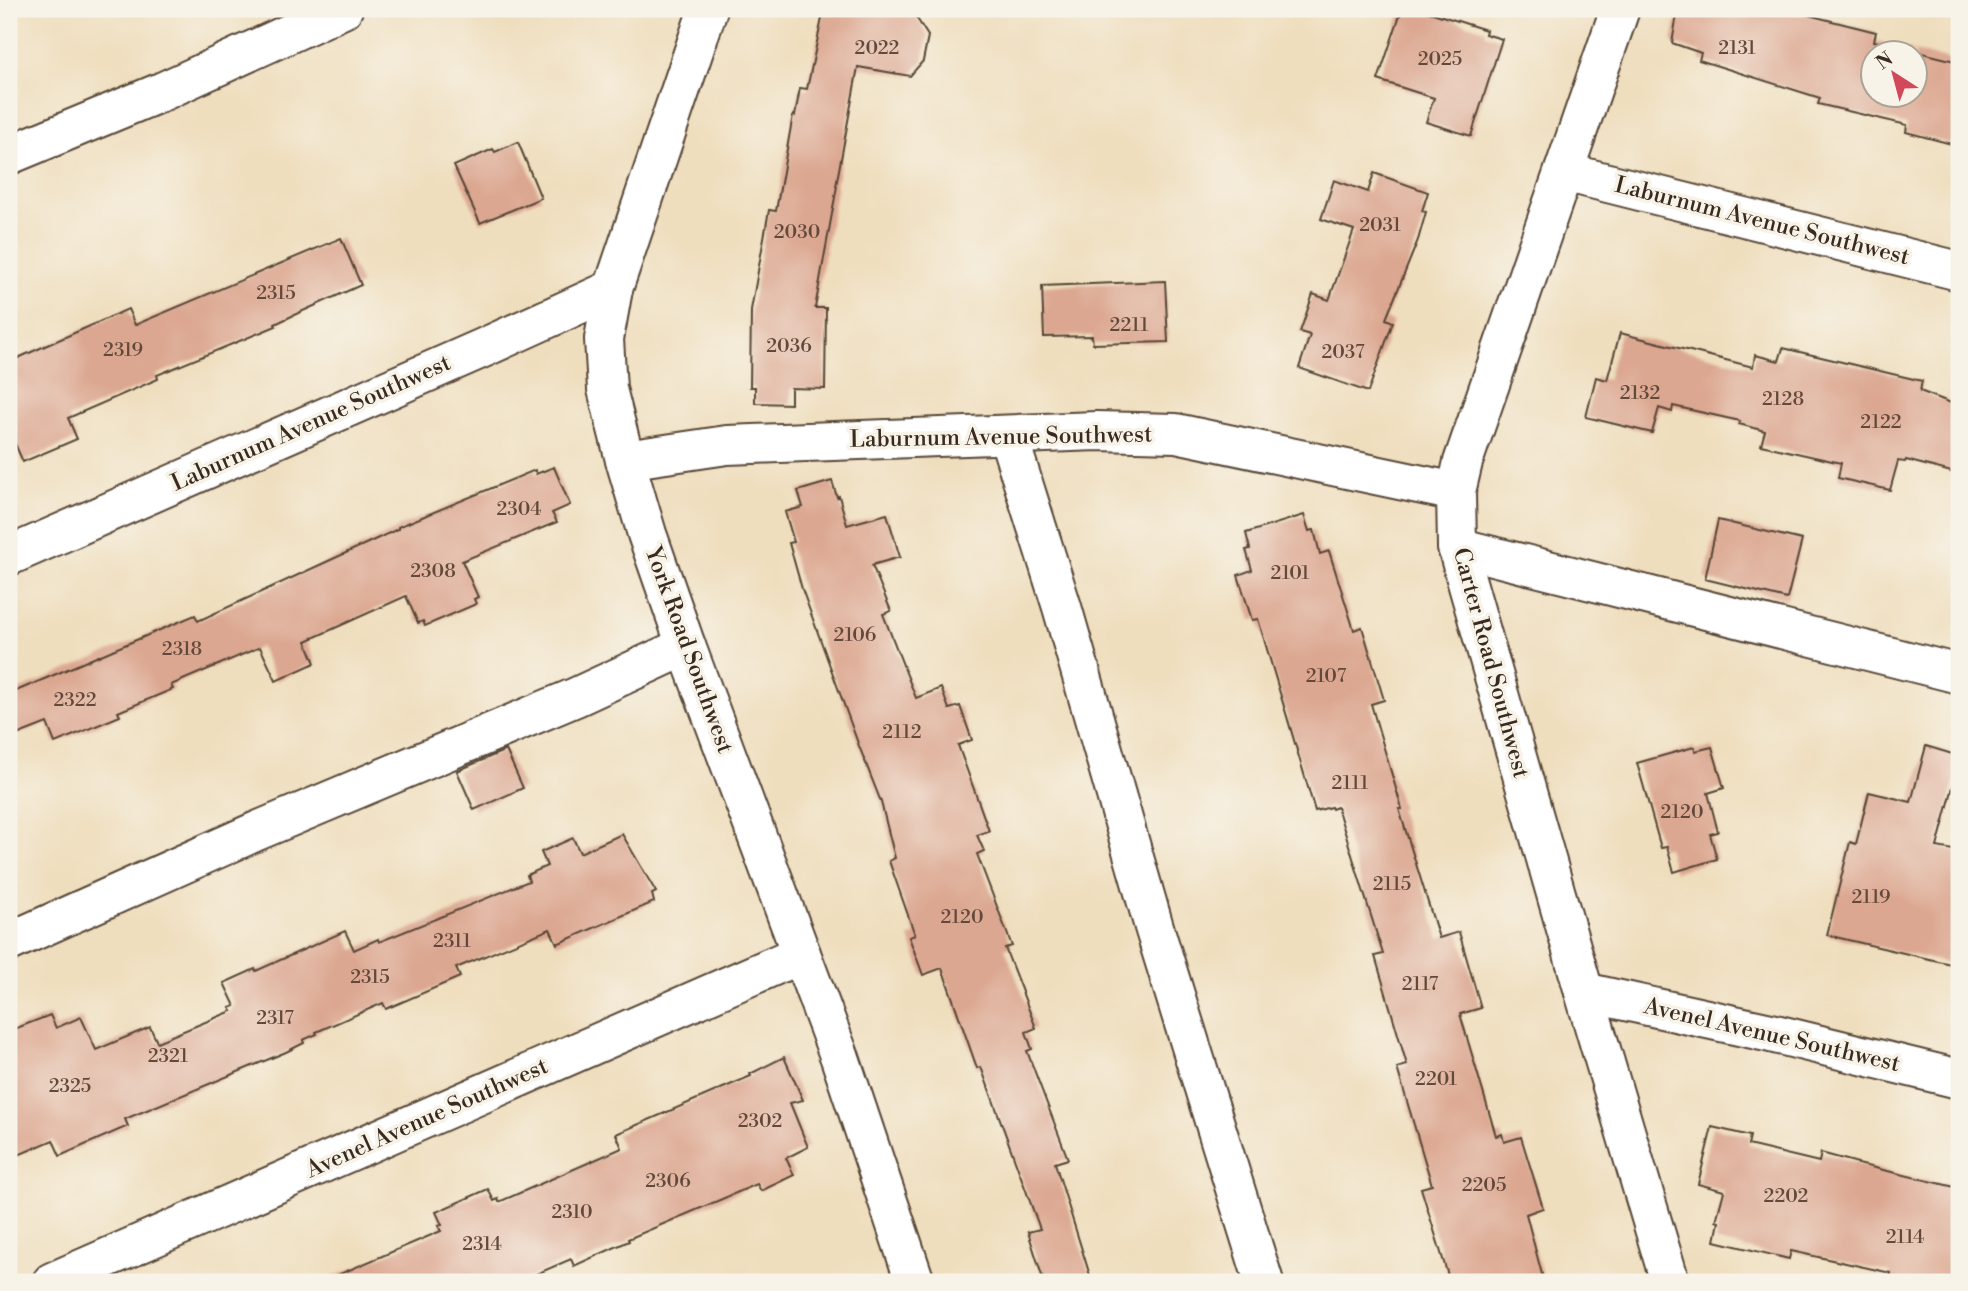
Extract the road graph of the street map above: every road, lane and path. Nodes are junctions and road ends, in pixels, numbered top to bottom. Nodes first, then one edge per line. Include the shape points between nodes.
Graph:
1 (343, 9) edge
2 (708, 9) edge
3 (1620, 9) edge
4 (9, 155) edge
5 (1564, 172) junction
6 (1959, 271) edge
7 (613, 289) junction
8 (1008, 435) junction
9 (625, 460) junction
10 (1456, 492) junction
11 (1457, 547) junction
12 (9, 556) edge
13 (686, 646) junction
14 (1959, 674) edge
15 (9, 942) edge
16 (801, 954) junction
17 (1584, 992) junction
18 (1959, 1079) edge
19 (905, 1279) edge
20 (52, 1282) edge
21 (1264, 1282) edge
22 (1670, 1282) edge

1 - 4 street
2 - 7 street, York Road Southwest
3 - 5 street, Carter Road Southwest
5 - 6 street, Laburnum Avenue Southwest
5 - 10 street, Carter Road Southwest
7 - 9 street, York Road Southwest via 604,339 607,389
7 - 12 street, Laburnum Avenue Southwest
8 - 9 street, Laburnum Avenue Southwest via 727,445
8 - 10 street, Laburnum Avenue Southwest via 1176,433
8 - 21 street
9 - 13 street, York Road Southwest
10 - 11 street, Carter Road Southwest
11 - 14 street
11 - 17 street, Carter Road Southwest
13 - 15 street
13 - 16 street, York Road Southwest
16 - 19 street, York Road Southwest via 840,1058
16 - 20 street, Avenel Avenue Southwest
17 - 18 street, Avenel Avenue Southwest
17 - 22 street, Carter Road Southwest

